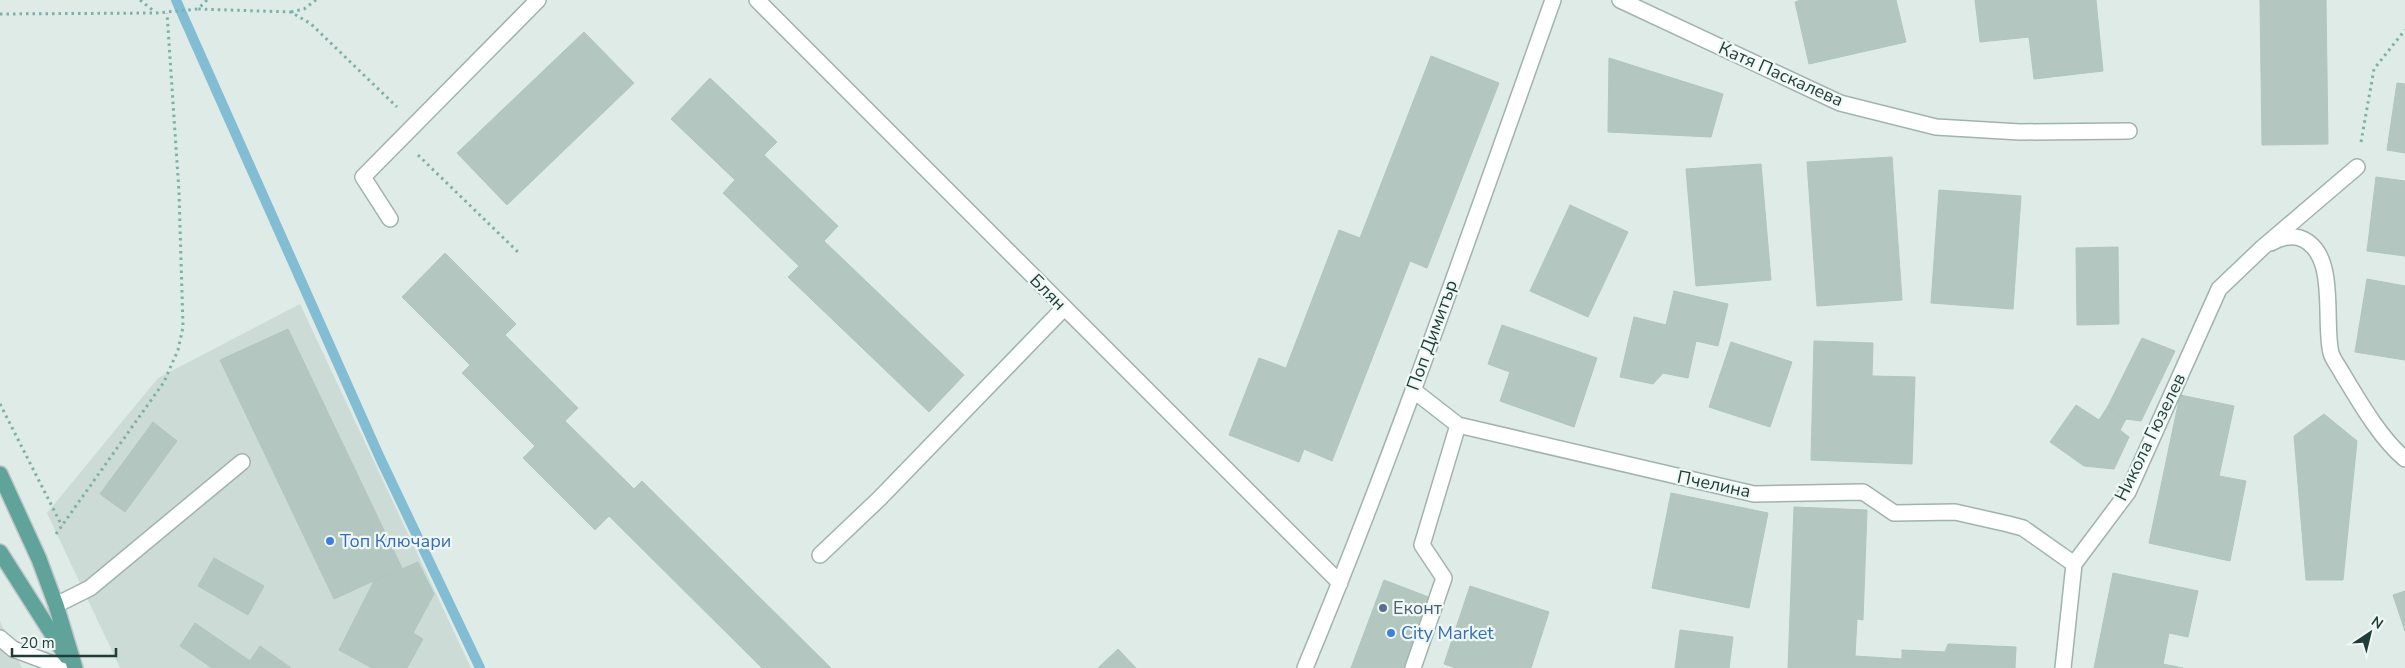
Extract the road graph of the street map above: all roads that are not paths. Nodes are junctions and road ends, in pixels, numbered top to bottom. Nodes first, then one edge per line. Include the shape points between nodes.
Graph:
1 (538, 0) edge
2 (757, 0) edge
3 (1553, 0) edge
4 (1620, 0) edge
5 (2129, 131) dead end
6 (2357, 167) road end
7 (390, 219) dead end
8 (2262, 248) junction
9 (1064, 308) junction
10 (1413, 390) junction
11 (1458, 425) junction
12 (2405, 459) edge
13 (242, 462) dead end
14 (0, 474) edge
15 (0, 552) edge
16 (820, 556) dead end
17 (2074, 564) junction
18 (1340, 583) junction
19 (56, 605) junction
20 (0, 638) edge
21 (64, 668) edge
22 (74, 668) edge
23 (1305, 668) edge
24 (1413, 668) edge
25 (2063, 668) edge

1 - 7 street via 363,177
2 - 9 street, Блян
3 - 10 street, Поп Димитър
4 - 5 street, Катя Паскалева via 1840,103 1936,127 2020,132
6 - 8 street, Никола Гюзелев
8 - 12 street via 2279,239 2296,237 2308,241 2318,252 2327,288 2331,354 2363,409
8 - 17 street, Никола Гюзелев via 2219,289 2128,492
9 - 16 street
9 - 18 street, Блян
10 - 11 street, Пчелина
10 - 18 street, Поп Димитър
11 - 17 street, Пчелина via 1754,494 1862,492 1894,513 1955,512 2023,528
11 - 24 street via 1422,545 1444,578
13 - 19 street via 90,588
14 - 19 main road
15 - 22 main road
17 - 25 street
18 - 23 street, Поп Димитър
19 - 22 main road
20 - 21 street via 13,649

